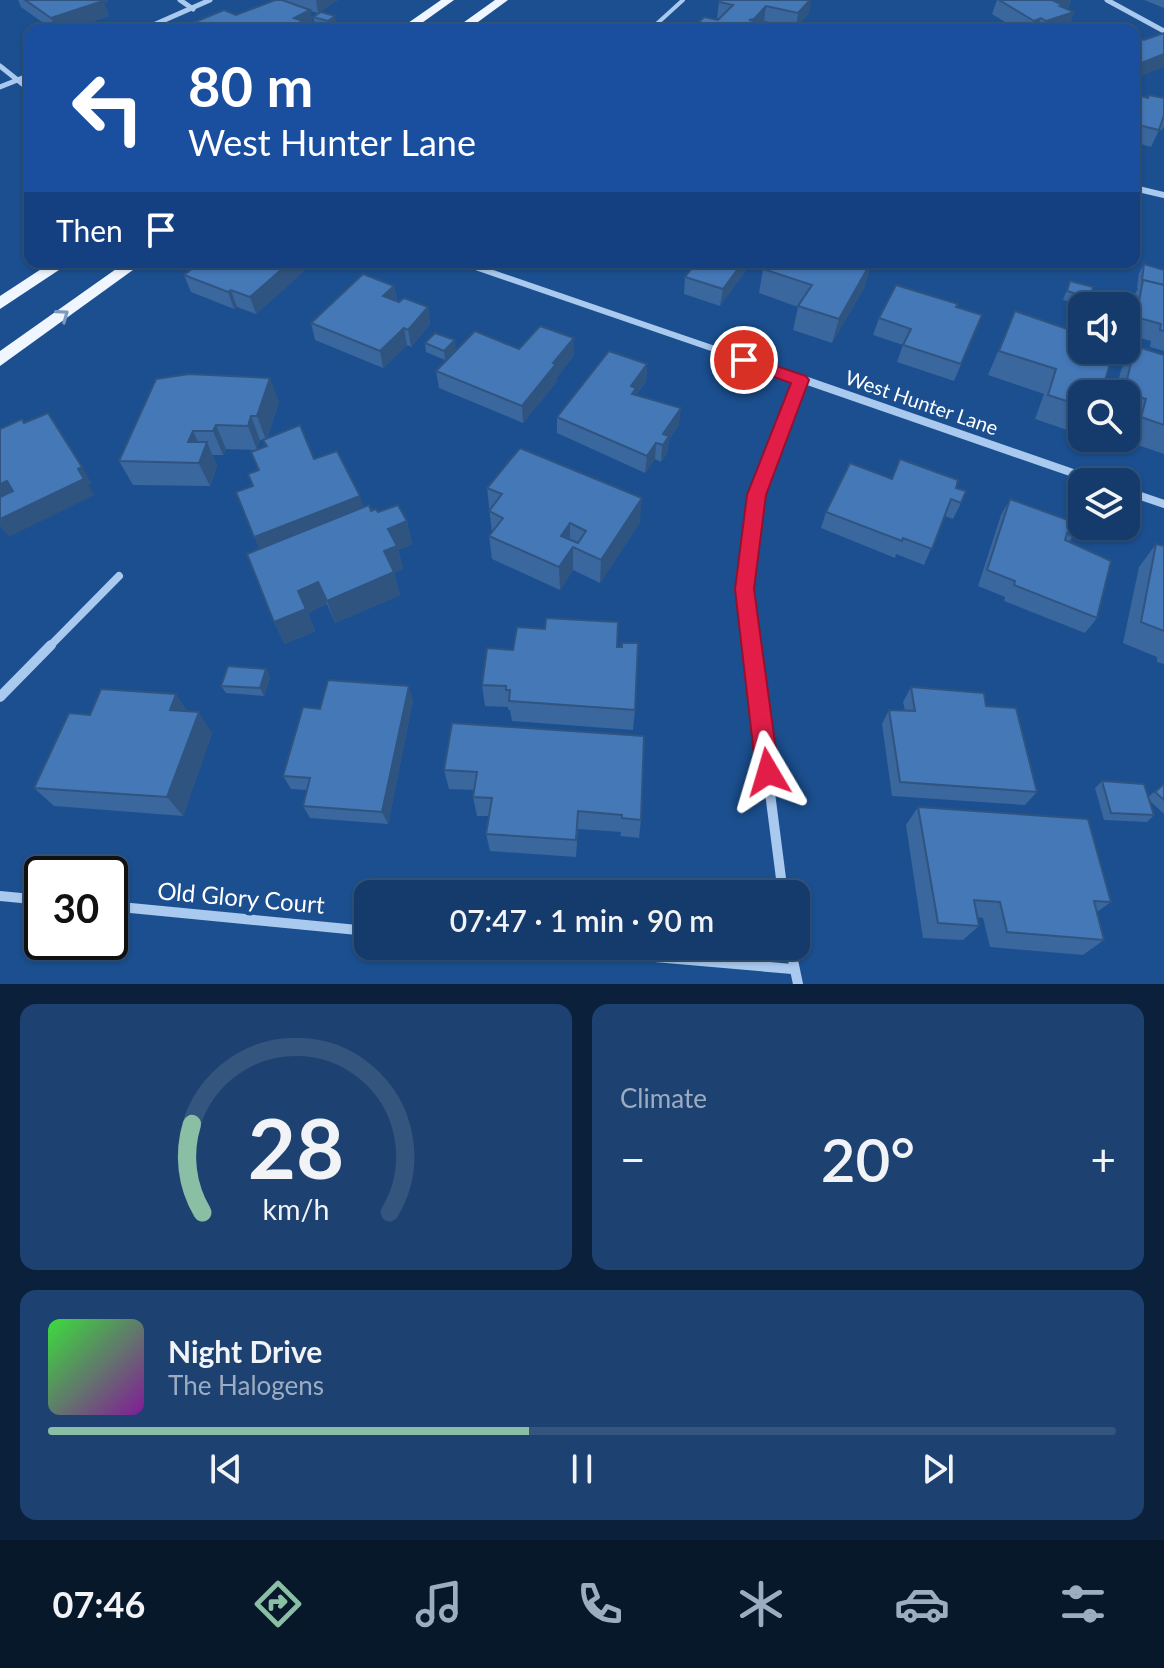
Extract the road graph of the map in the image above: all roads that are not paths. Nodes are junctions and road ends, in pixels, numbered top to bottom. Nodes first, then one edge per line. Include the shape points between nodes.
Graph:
1 (180, 0) edge
2 (210, 0) edge
3 (448, 0) edge
4 (502, 0) edge
5 (683, 0) edge
6 (1107, 0) edge
7 (193, 9) junction
8 (157, 24) edge
9 (413, 24) edge
10 (468, 24) edge
11 (657, 24) edge
12 (1164, 31) edge
13 (0, 66) edge
14 (24, 78) edge
15 (17, 81) junction
16 (24, 86) edge
17 (0, 87) edge
18 (1140, 189) edge
19 (1164, 195) edge
20 (54, 268) edge
21 (128, 268) edge
22 (478, 268) edge
23 (0, 304) edge
24 (0, 360) edge
25 (801, 380) junction
26 (1068, 471) edge
27 (1140, 496) edge
28 (1164, 504) edge
29 (119, 576) dead end
30 (0, 697) edge
31 (781, 880) edge
32 (0, 896) edge
33 (24, 898) edge
34 (128, 908) edge
35 (354, 930) edge
36 (689, 960) edge
37 (791, 960) edge
38 (792, 969) junction
39 (798, 984) edge

1 - 7 street
2 - 7 street
3 - 9 main road
4 - 10 main road
5 - 11 lane
6 - 12 street
7 - 8 street
13 - 15 street
14 - 15 street
15 - 16 street
15 - 17 street
18 - 19 street
20 - 23 main road
24 -> 21 main road
22 - 25 street, West Hunter Lane
25 - 26 street, West Hunter Lane
25 - 31 street via 757,495 744,589
27 - 28 street
29 - 30 street
32 - 33 street
34 - 35 street, Old Glory Court
36 - 38 street
37 - 38 street
38 - 39 street

